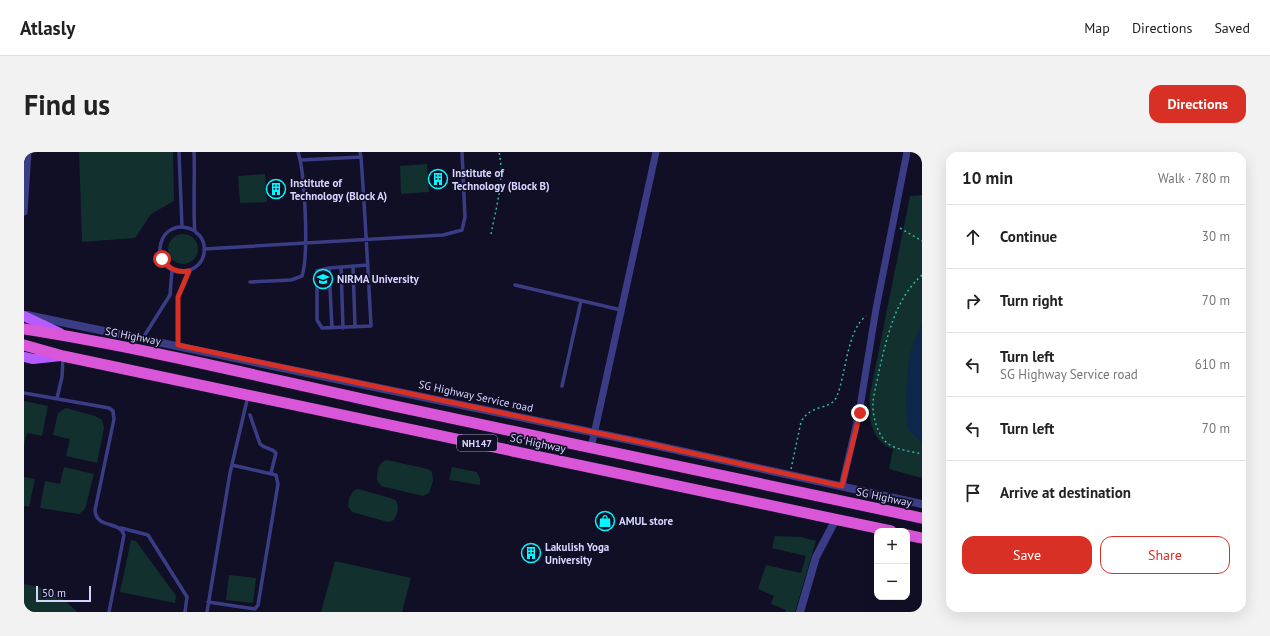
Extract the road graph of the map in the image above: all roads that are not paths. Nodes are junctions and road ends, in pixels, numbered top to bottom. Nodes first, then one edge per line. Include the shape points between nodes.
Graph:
1 (28, 152) edge
2 (179, 152) edge
3 (194, 152) edge
4 (298, 152) edge
5 (462, 152) edge
6 (656, 152) edge
7 (907, 152) edge
8 (361, 154) edge
9 (301, 160) junction
10 (24, 212) edge
11 (182, 227) junction
12 (195, 231) junction
13 (367, 239) junction
14 (305, 242) junction
15 (204, 249) junction
16 (368, 265) junction
17 (353, 266) junction
18 (341, 267) junction
19 (329, 268) junction
20 (172, 270) junction
21 (189, 271) junction
22 (250, 282) dead end
23 (515, 285) dead end
24 (581, 301) junction
25 (621, 310) junction
26 (24, 315) edge
27 (355, 327) junction
28 (332, 328) junction
29 (343, 328) junction
30 (24, 329) edge
31 (65, 336) junction
32 (143, 338) junction
33 (24, 345) edge
34 (178, 345) junction
35 (63, 356) junction
36 (24, 357) edge
37 (562, 386) dead end
38 (24, 393) edge
39 (248, 395) junction
40 (57, 398) junction
41 (250, 415) dead end
42 (594, 433) junction
43 (591, 448) junction
44 (232, 465) junction
45 (271, 473) junction
46 (842, 486) junction
47 (922, 504) edge
48 (922, 518) edge
49 (836, 519) junction
50 (118, 527) junction
51 (877, 528) edge
52 (910, 536) edge
53 (922, 538) edge
54 (208, 602) junction
55 (110, 612) edge
56 (185, 612) edge
57 (207, 612) edge
58 (800, 612) edge

1 - 10 street
2 - 11 lane
3 - 12 lane
4 - 9 lane
5 - 13 lane via 465,217 462,230 443,235
6 - 25 street
7 - 46 street via 876,309 860,413
8 - 9 lane
8 - 13 lane
9 - 14 lane
11 - 12 lane
11 - 20 lane via 168,232 160,244 162,259
12 - 15 lane via 200,236
13 - 14 lane
13 - 16 lane
14 - 15 lane
14 - 22 lane via 302,276 297,279
15 - 21 lane via 200,263
16 - 17 lane
16 - 27 lane via 371,326
17 - 18 lane
17 - 27 lane
18 - 19 lane
18 - 29 lane
19 - 28 lane
19 - 28 lane via 319,270 316,274 317,320 322,328
20 - 21 lane
20 - 32 lane via 170,295
21 - 34 lane via 178,297
23 - 24 lane
24 - 25 lane
24 - 37 lane
25 - 42 street
26 - 31 main road
26 - 32 street, SG Highway Service road
27 - 29 lane
28 - 29 lane
30 - 31 highway, NH147
31 - 43 highway, SG Highway / NH147
32 - 34 street, SG Highway Service road
33 - 35 highway, NH147
34 - 42 street, SG Highway Service road
35 - 36 main road via 33,359
35 - 39 highway, SG Highway / NH147
35 - 40 lane
38 - 40 lane
39 - 44 lane
39 - 49 highway, SG Highway / NH147
40 - 50 lane via 109,408 113,411 114,419 95,516 98,521
41 - 45 lane via 260,444 276,453
42 - 43 street
42 - 46 street, SG Highway Service road
43 - 48 highway, SG Highway / NH147
44 - 45 lane
44 - 54 lane
45 - 54 lane via 276,475 278,484 258,605 255,609
46 - 47 street, SG Highway Service road
49 - 51 highway, SG Highway / NH147
49 - 58 street via 816,557
50 - 55 lane via 123,530 124,541
50 - 56 lane via 148,535 187,597
52 - 53 highway
54 - 57 lane

